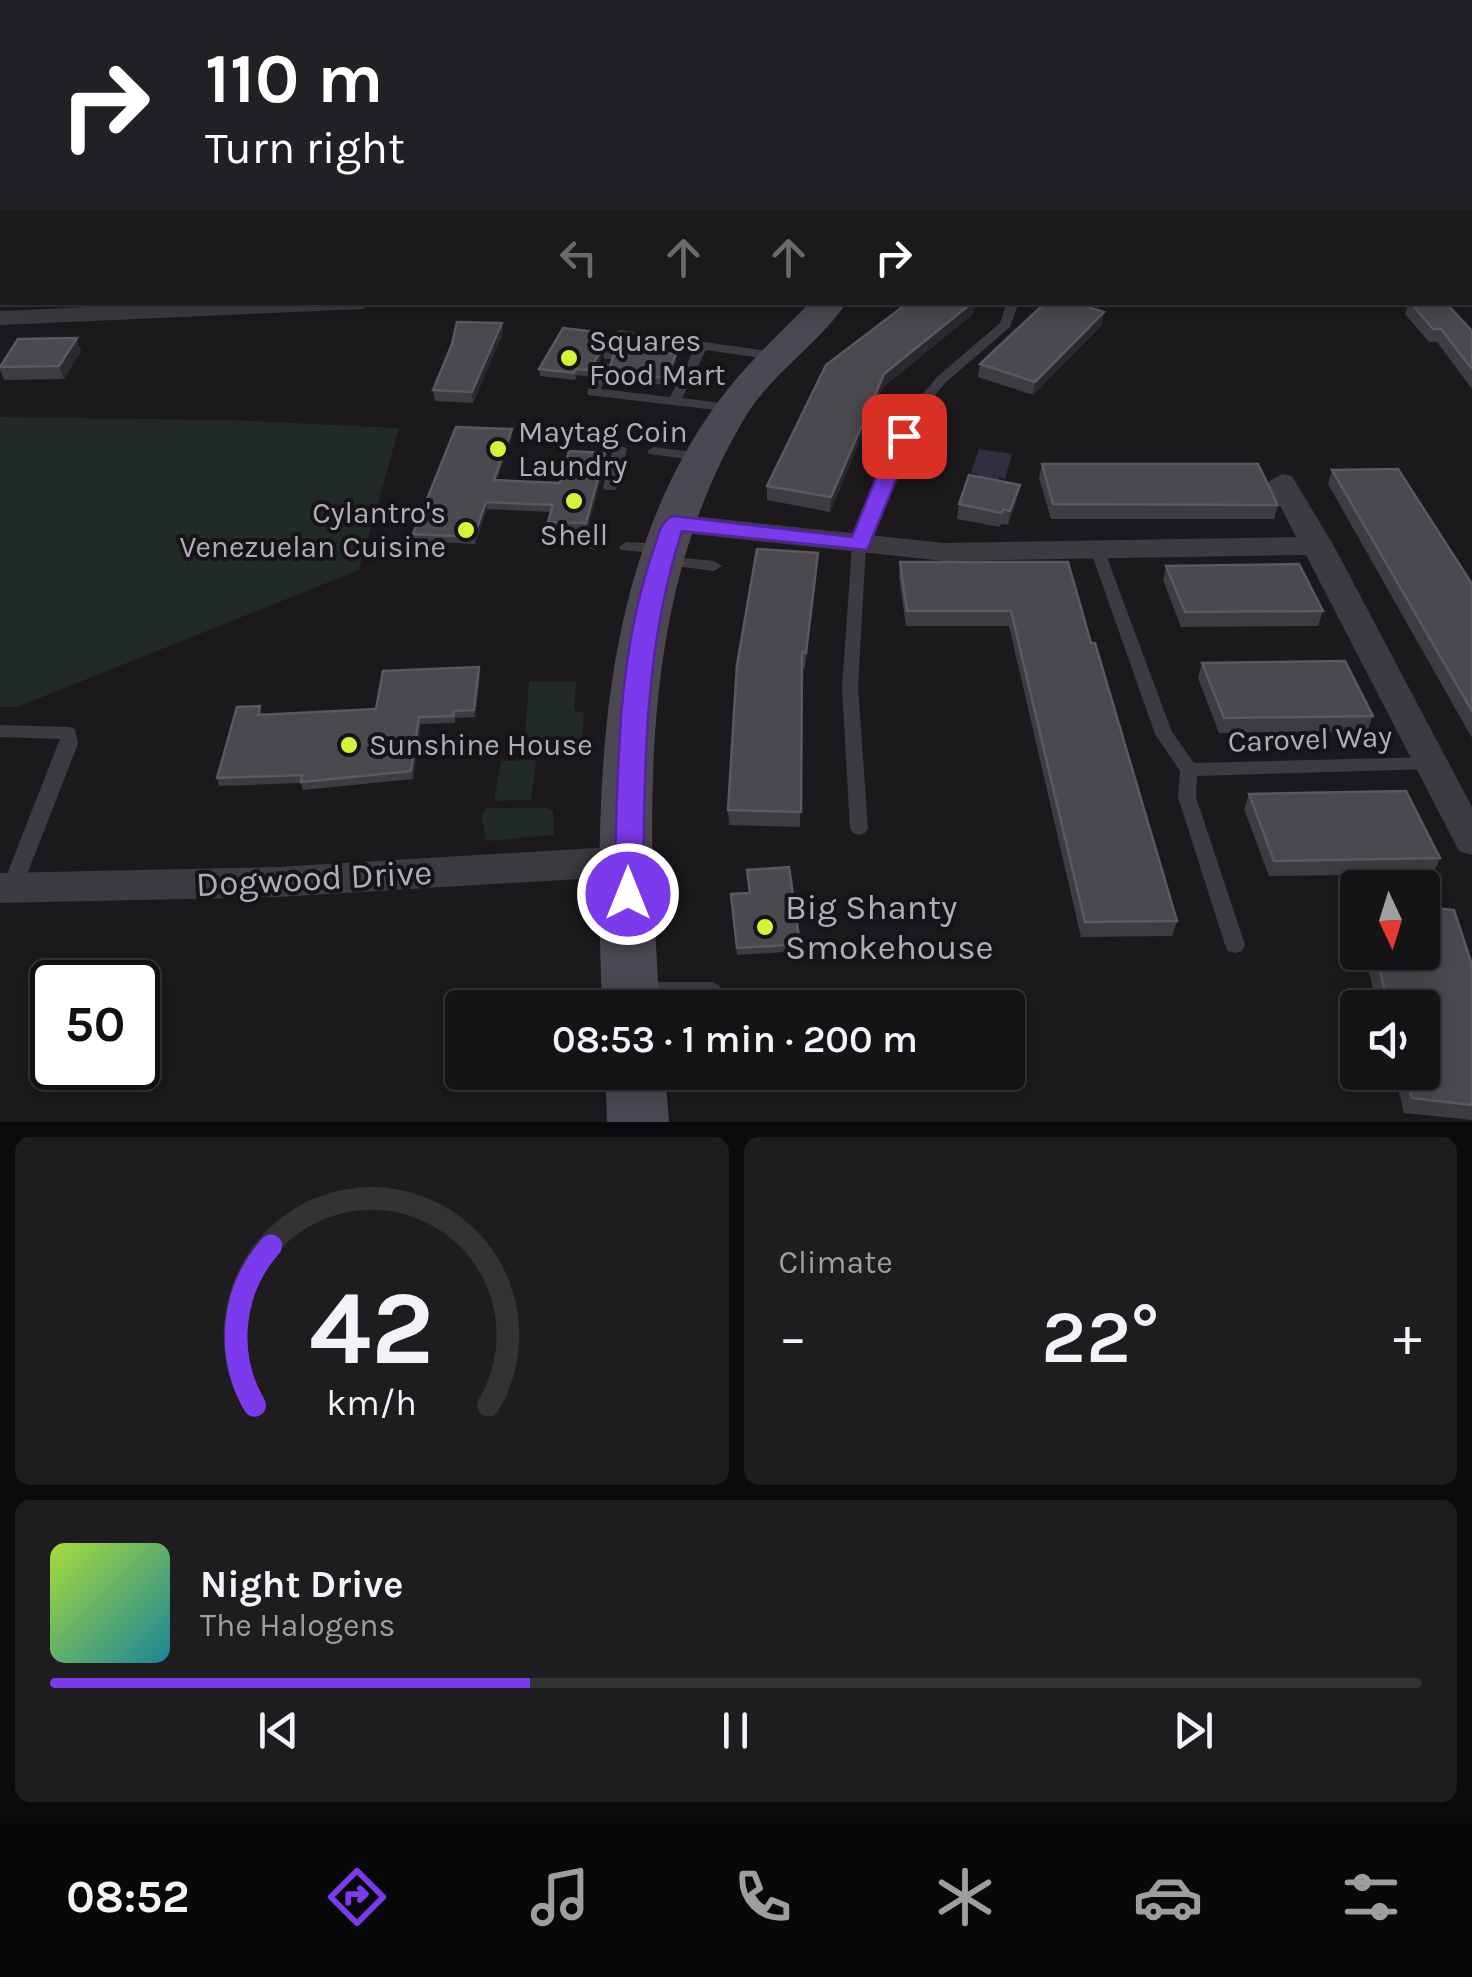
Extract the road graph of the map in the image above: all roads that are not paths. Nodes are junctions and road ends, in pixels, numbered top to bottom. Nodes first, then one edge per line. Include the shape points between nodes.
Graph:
1 (259, 305) edge
2 (829, 305) edge
3 (1012, 305) edge
4 (122, 309) edge
5 (0, 318) edge
6 (702, 346) junction
7 (775, 356) junction
8 (674, 402) junction
9 (732, 408) junction
10 (620, 449) dead end
11 (654, 452) dead end
12 (702, 457) junction
13 (1282, 482) dead end
14 (610, 487) dead end
15 (656, 545) junction
16 (860, 545) junction
17 (1319, 546) junction
18 (1098, 552) junction
19 (714, 566) dead end
20 (0, 732) edge
21 (1433, 763) junction
22 (1189, 770) junction
23 (859, 828) dead end
24 (1472, 841) edge
25 (628, 861) junction
26 (6, 888) edge
27 (1235, 945) dead end
28 (630, 990) edge
29 (636, 1090) edge
30 (638, 1122) edge

1 - 4 street
2 - 7 main road
3 - 16 lane via 1006,324 915,412
4 - 5 street
6 - 7 lane
6 - 8 lane
6 - 8 lane via 620,334 593,392
7 - 9 main road
8 - 9 lane
9 - 12 main road
10 - 14 lane
11 - 12 lane
12 - 15 main road
13 - 17 street
15 - 16 street
15 - 19 lane
15 - 25 main road via 632,718
16 - 18 street
16 - 23 lane via 850,687
17 - 18 street
17 - 21 street
18 - 22 lane via 1164,734
20 - 26 lane via 69,734
21 - 22 lane, Carovel Way
21 - 24 street
22 - 27 lane via 1186,796
25 - 26 street, Dogwood Drive via 278,882
25 - 28 main road
29 - 30 main road

